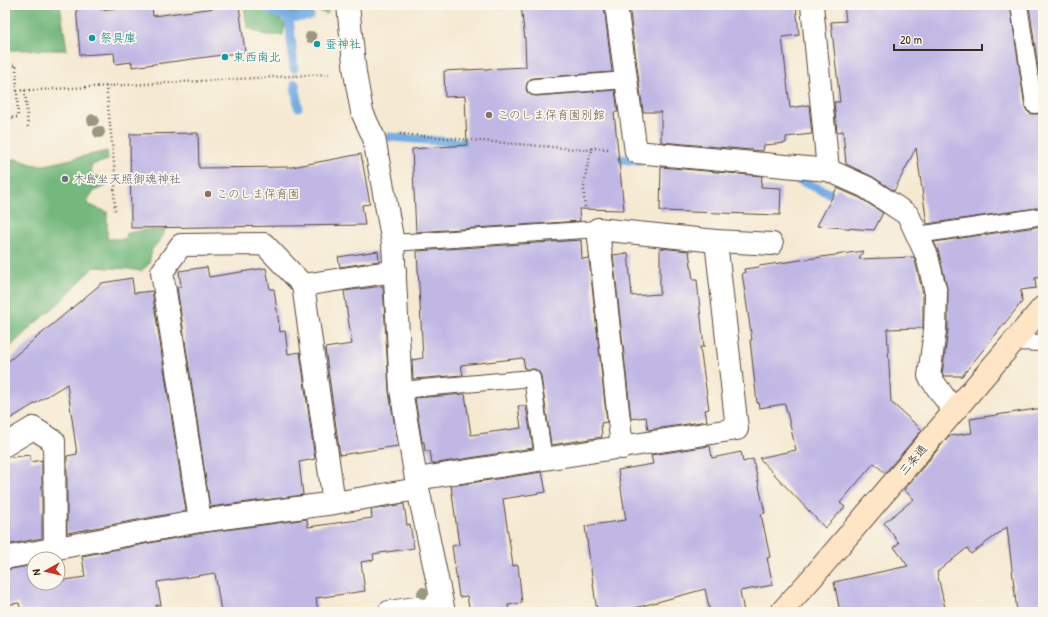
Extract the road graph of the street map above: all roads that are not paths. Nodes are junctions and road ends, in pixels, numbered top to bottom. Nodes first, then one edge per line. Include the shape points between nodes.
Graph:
1 (348, 5) edge
2 (616, 5) edge
3 (812, 5) edge
4 (1019, 5) edge
5 (626, 80) junction
6 (535, 87) dead end
7 (1043, 104) edge
8 (828, 170) junction
9 (1043, 216) edge
10 (593, 229) junction
11 (918, 235) junction
12 (716, 241) junction
13 (392, 243) junction
14 (772, 244) dead end
15 (394, 271) junction
16 (303, 285) junction
17 (1043, 307) edge
18 (1013, 342) junction
19 (1043, 343) edge
20 (401, 390) junction
21 (954, 411) junction
22 (5, 445) edge
23 (622, 448) junction
24 (544, 460) junction
25 (417, 484) junction
26 (334, 503) junction
27 (200, 521) junction
28 (55, 549) junction
29 (5, 558) edge
30 (443, 608) edge
31 (389, 612) edge
32 (781, 612) edge

1 - 13 street via 362,112 374,138
2 - 5 street
3 - 8 street
4 - 7 lane via 1034,105
5 - 6 lane
5 - 8 street via 636,152
8 - 11 street via 866,187 908,214
9 - 11 lane
10 - 12 street
10 - 13 lane
10 - 23 street
11 - 21 street via 927,256 936,293 935,330 929,376
12 - 14 street
12 - 23 street via 737,429
13 - 15 street
15 - 16 street
15 - 20 street
16 - 26 street
16 - 27 street via 264,244 181,245 162,272
17 - 18 main road, 三条通
18 - 19 lane
18 - 21 main road, 三条通
20 - 24 lane via 532,378
20 - 25 street
21 - 32 main road, 三条通
22 - 28 street via 33,428 54,441
23 - 24 street
24 - 25 street
25 - 26 street
25 - 30 street
26 - 27 street
27 - 28 street
28 - 29 street
30 - 31 street

